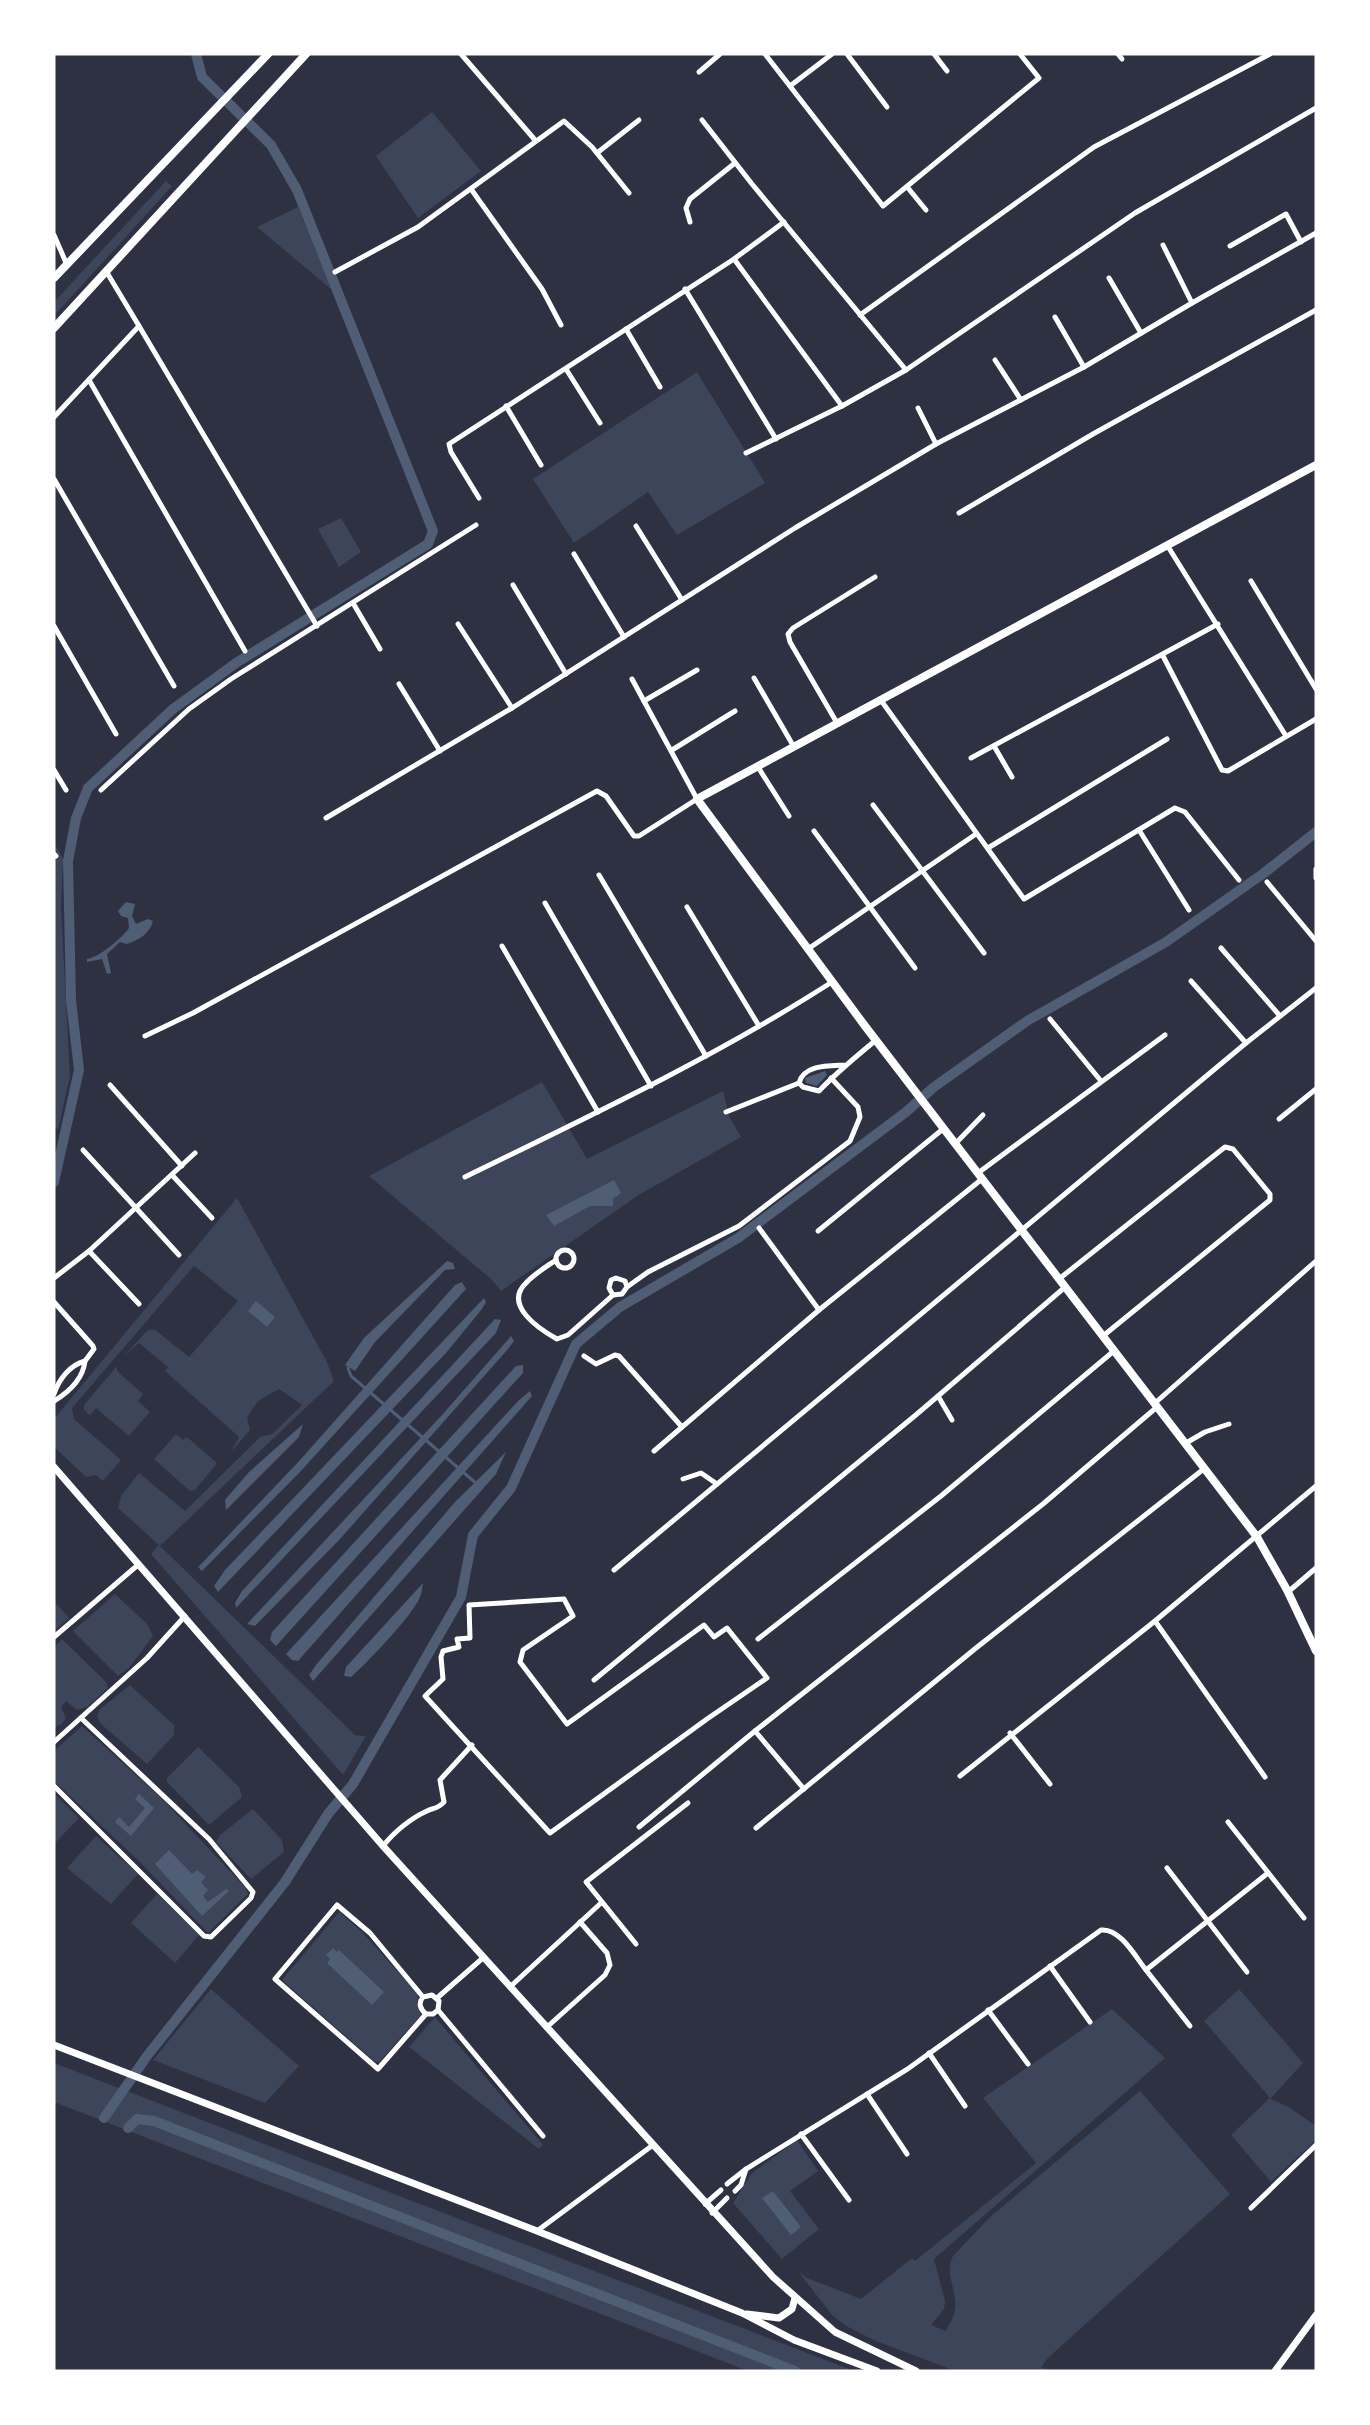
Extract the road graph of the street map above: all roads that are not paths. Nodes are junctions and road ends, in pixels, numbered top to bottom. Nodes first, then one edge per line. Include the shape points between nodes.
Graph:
1 (268, 54) edge
2 (306, 54) edge
3 (462, 54) edge
4 (720, 54) edge
5 (765, 54) edge
6 (832, 54) edge
7 (847, 54) edge
8 (934, 54) edge
9 (1020, 54) edge
10 (1270, 54) edge
11 (947, 71) dead end
12 (699, 72) dead end
13 (790, 86) junction
14 (887, 107) dead end
15 (1316, 108) edge
16 (639, 120) dead end
17 (702, 120) dead end
18 (536, 140) junction
19 (597, 153) junction
20 (735, 163) junction
21 (908, 188) junction
22 (471, 189) junction
23 (629, 193) dead end
24 (926, 210) dead end
25 (690, 222) dead end
26 (784, 222) junction
27 (1316, 233) edge
28 (54, 235) edge
29 (1301, 242) junction
30 (1163, 245) dead end
31 (1230, 246) dead end
32 (734, 259) junction
33 (67, 265) junction
34 (106, 271) junction
35 (335, 272) dead end
36 (54, 278) edge
37 (1109, 278) dead end
38 (685, 290) junction
39 (1192, 303) junction
40 (1316, 310) edge
41 (860, 315) junction
42 (1055, 316) dead end
43 (561, 325) dead end
44 (139, 326) junction
45 (54, 328) edge
46 (626, 329) junction
47 (1142, 333) junction
48 (995, 360) dead end
49 (1084, 368) junction
50 (566, 369) junction
51 (906, 370) junction
52 (89, 380) junction
53 (660, 387) dead end
54 (1021, 400) junction
55 (506, 406) junction
56 (842, 406) junction
57 (918, 408) dead end
58 (54, 417) edge
59 (600, 423) dead end
60 (776, 439) junction
61 (936, 444) junction
62 (746, 453) dead end
63 (541, 465) dead end
64 (1316, 465) edge
65 (54, 478) edge
66 (479, 498) dead end
67 (959, 513) dead end
68 (476, 525) dead end
69 (636, 526) dead end
70 (1167, 545) junction
71 (574, 554) dead end
72 (875, 577) dead end
73 (1251, 581) dead end
74 (513, 585) dead end
75 (682, 600) junction
76 (353, 603) junction
77 (458, 624) dead end
78 (1218, 624) junction
79 (316, 625) junction
80 (54, 626) edge
81 (624, 637) junction
82 (380, 649) dead end
83 (245, 651) dead end
84 (1163, 656) junction
85 (697, 670) dead end
86 (566, 674) junction
87 (754, 678) dead end
88 (632, 680) dead end
89 (399, 684) dead end
90 (174, 686) dead end
91 (1316, 689) edge
92 (880, 699) junction
93 (644, 701) junction
94 (512, 708) junction
95 (735, 711) dead end
96 (1316, 719) edge
97 (837, 723) junction
98 (116, 734) dead end
99 (1286, 736) junction
100 (1167, 739) dead end
101 (994, 746) junction
102 (794, 747) junction
103 (440, 750) junction
104 (672, 750) junction
105 (971, 758) dead end
106 (758, 767) junction
107 (54, 770) edge
108 (1012, 777) dead end
109 (66, 790) dead end
110 (101, 790) dead end
111 (697, 799) junction
112 (873, 805) dead end
113 (789, 816) dead end
114 (326, 818) dead end
115 (1139, 830) junction
116 (814, 831) dead end
117 (976, 834) junction
118 (988, 848) junction
119 (1316, 868) edge
120 (924, 871) junction
121 (599, 874) dead end
122 (1316, 878) edge
123 (1239, 880) dead end
124 (1267, 882) dead end
125 (544, 903) dead end
126 (687, 906) dead end
127 (870, 907) junction
128 (1189, 910) dead end
129 (1316, 941) edge
130 (502, 945) dead end
131 (1221, 948) dead end
132 (808, 949) junction
133 (984, 953) dead end
134 (915, 968) dead end
135 (1191, 981) dead end
136 (832, 982) junction
137 (1316, 988) edge
138 (1280, 1016) junction
139 (1050, 1019) dead end
140 (759, 1026) junction
141 (1165, 1035) dead end
142 (145, 1036) dead end
143 (876, 1040) junction
144 (1246, 1043) junction
145 (706, 1056) junction
146 (846, 1065) junction
147 (831, 1078) junction
148 (1101, 1081) junction
149 (799, 1083) junction
150 (110, 1085) dead end
151 (651, 1086) junction
152 (1316, 1089) edge
153 (598, 1112) junction
154 (726, 1112) dead end
155 (983, 1114) dead end
156 (1279, 1119) dead end
157 (944, 1128) junction
158 (955, 1144) junction
159 (83, 1150) dead end
160 (195, 1153) dead end
161 (182, 1166) junction
162 (172, 1175) junction
163 (980, 1176) junction
164 (465, 1177) dead end
165 (136, 1208) junction
166 (212, 1218) dead end
167 (759, 1228) dead end
168 (1022, 1230) junction
169 (818, 1231) dead end
170 (90, 1251) junction
171 (179, 1255) dead end
172 (556, 1260) junction
173 (1316, 1261) edge
174 (54, 1278) edge
175 (1059, 1279) junction
176 (627, 1287) junction
177 (1064, 1288) junction
178 (614, 1294) junction
179 (54, 1302) edge
180 (139, 1304) dead end
181 (819, 1311) junction
182 (1103, 1336) junction
183 (1115, 1350) junction
184 (584, 1356) dead end
185 (85, 1361) junction
186 (54, 1394) edge
187 (938, 1396) junction
188 (54, 1401) edge
189 (1156, 1405) junction
190 (952, 1420) dead end
191 (1229, 1424) dead end
192 (682, 1427) junction
193 (1186, 1443) junction
194 (654, 1451) dead end
195 (54, 1467) edge
196 (1205, 1468) junction
197 (683, 1479) dead end
198 (717, 1484) junction
199 (1316, 1486) edge
200 (1257, 1537) junction
201 (139, 1564) junction
202 (1316, 1568) edge
203 (614, 1570) dead end
204 (1288, 1592) junction
205 (185, 1616) junction
206 (1155, 1621) junction
207 (54, 1637) edge
208 (758, 1639) dead end
209 (1316, 1651) edge
210 (594, 1680) dead end
211 (81, 1718) junction
212 (755, 1731) junction
213 (1010, 1733) junction
214 (54, 1742) edge
215 (472, 1745) junction
216 (960, 1776) dead end
217 (1265, 1777) dead end
218 (1050, 1784) dead end
219 (54, 1786) edge
220 (804, 1789) junction
221 (688, 1803) dead end
222 (1228, 1822) dead end
223 (639, 1827) dead end
224 (756, 1828) dead end
225 (383, 1846) junction
226 (1167, 1868) dead end
227 (1268, 1873) junction
228 (601, 1903) junction
229 (1304, 1918) dead end
230 (580, 1922) junction
231 (1209, 1922) junction
232 (636, 1944) dead end
233 (484, 1957) junction
234 (1050, 1966) junction
235 (1146, 1970) junction
236 (1247, 1972) dead end
237 (511, 1986) junction
238 (423, 1996) junction
239 (437, 1998) junction
240 (438, 2010) junction
241 (988, 2010) junction
242 (426, 2014) junction
243 (1090, 2022) dead end
244 (1190, 2026) dead end
245 (547, 2027) junction
246 (54, 2045) edge
247 (929, 2053) junction
248 (1028, 2064) dead end
249 (867, 2094) junction
250 (965, 2106) dead end
251 (801, 2134) junction
252 (543, 2136) dead end
253 (653, 2145) junction
254 (1316, 2145) edge
255 (908, 2154) dead end
256 (746, 2169) junction
257 (728, 2184) dead end
258 (721, 2190) dead end
259 (735, 2191) dead end
260 (727, 2198) dead end
261 (849, 2200) dead end
262 (705, 2204) junction
263 (1251, 2208) dead end
264 (712, 2213) junction
265 (537, 2231) junction
266 (795, 2298) junction
267 (742, 2313) junction
268 (1316, 2315) edge
269 (877, 2371) edge
270 (916, 2371) edge
271 (1275, 2371) edge

1 - 33 main road
2 - 34 main road
3 - 18 street
4 - 12 street
5 - 13 street
6 - 13 street
7 - 14 street
8 - 11 street
9 - 21 street via 1039,78
10 - 41 street via 1094,147
13 - 21 street via 878,202 888,204
15 - 51 street via 1135,213
16 - 19 street
17 - 20 street
18 - 19 street via 564,121
18 - 22 street
19 - 23 street
20 - 25 street via 690,199 686,208
20 - 26 street
21 - 24 street
22 - 35 street via 418,227
22 - 43 street via 542,289
26 - 32 street
26 - 41 street
27 - 29 street
28 - 33 street
29 - 31 street via 1286,214
29 - 39 street
30 - 39 street
32 - 38 street
32 - 56 street
33 - 36 main road
34 - 44 street
34 - 45 main road
37 - 47 street
38 - 46 street
38 - 60 street
39 - 47 street
40 - 67 street
41 - 51 street
42 - 49 street
44 - 52 street
44 - 79 street
46 - 50 street
46 - 53 street
47 - 49 street
48 - 54 street
49 - 54 street
50 - 55 street
50 - 59 street
51 - 56 street
52 - 58 street
52 - 83 street
54 - 61 street
55 - 63 street
55 - 66 street via 449,444
56 - 60 street
57 - 61 street
60 - 62 street
61 - 75 street
64 - 70 main road
65 - 90 street
68 - 76 street
69 - 75 street
70 - 78 street
70 - 92 main road
71 - 81 street
72 - 97 street via 788,634
73 - 91 street
74 - 86 street
75 - 81 street
76 - 79 street
76 - 82 street
77 - 94 street
78 - 84 street
78 - 99 street
79 - 110 street via 185,712
80 - 98 street
81 - 86 street
84 - 99 street via 1222,770 1227,771
84 - 101 street
85 - 93 street
86 - 94 street
87 - 102 street
88 - 93 street
89 - 103 street
92 - 97 main road
92 - 117 street
93 - 104 street
94 - 103 street
95 - 104 street
96 - 99 street
97 - 102 main road
100 - 118 street
101 - 105 street
101 - 108 street
102 - 106 main road
103 - 114 street
104 - 111 street
106 - 111 main road
106 - 113 street
107 - 109 street
111 - 132 main road
111 - 142 street via 634,836 606,796 597,791 193,1014
112 - 120 street
115 - 118 street via 1024,898
115 - 123 street via 1180,808
115 - 128 street
116 - 127 street
117 - 118 street
117 - 120 street
119 - 122 street
120 - 127 street
120 - 133 street
121 - 145 street
124 - 129 street
125 - 151 street
126 - 140 street
127 - 132 street
127 - 134 street
130 - 153 street
131 - 138 street
132 - 136 main road
135 - 144 street
136 - 140 street
136 - 143 main road
137 - 138 street
138 - 144 street
139 - 148 street
140 - 145 street
141 - 148 street
143 - 146 street
143 - 157 main road
144 - 168 street
145 - 151 street
146 - 147 street
146 - 149 street via 808,1071
147 - 149 street via 819,1091 803,1088
147 - 176 street via 858,1107 860,1117 850,1141 739,1226 648,1272
148 - 163 street
149 - 154 street
150 - 161 street
151 - 153 street
152 - 156 street
153 - 164 street
155 - 158 street
157 - 158 main road
157 - 169 street
158 - 163 main road
159 - 165 street
160 - 161 street
161 - 162 street
162 - 165 street
162 - 166 street
163 - 168 main road
163 - 181 street
165 - 170 street
165 - 171 street
167 - 181 street
168 - 175 main road
168 - 198 street
170 - 174 street
170 - 180 street
172 - 172 street via 564,1268 572,1265 572,1253 560,1249
172 - 178 street via 524,1284 518,1298 520,1310 544,1332 557,1339 568,1335
173 - 189 street
175 - 177 main road
175 - 182 street via 1225,1148 1233,1149 1270,1194 1270,1200
176 - 178 street via 622,1294
176 - 178 street via 622,1279 614,1279 609,1288
177 - 182 main road
177 - 187 street
179 - 185 street via 93,1347
181 - 192 street
182 - 183 main road
183 - 189 main road
183 - 208 street via 941,1496
184 - 192 street via 596,1364 619,1356
185 - 186 street via 74,1364 57,1384
185 - 188 street via 84,1373 66,1394
187 - 190 street
187 - 210 street
189 - 193 main road
189 - 212 street via 1043,1504
191 - 193 street
192 - 194 street
193 - 196 main road
195 - 201 street
196 - 200 main road
196 - 220 street
197 - 198 street via 701,1473
198 - 203 street
199 - 200 street
200 - 204 main road
200 - 206 street
201 - 205 street
201 - 207 street
202 - 204 street
204 - 209 main road
205 - 211 street via 147,1658
205 - 225 street
206 - 213 street
206 - 217 street
211 - 214 street
211 - 219 street via 209,1839 253,1892 251,1898 219,1932 204,1936
212 - 220 street
212 - 223 street
213 - 216 street
213 - 218 street
215 - 215 street via 425,1696 443,1679 443,1651 459,1647 457,1639 470,1638 469,1605 564,1599 573,1616 523,1650 519,1662 567,1724 704,1625 714,1637 727,1628 767,1678 550,1833
215 - 225 street via 440,1780 442,1805 426,1811
220 - 224 street
221 - 228 street via 586,1882
222 - 227 street
225 - 233 street
226 - 231 street
227 - 229 street
227 - 231 street
228 - 230 street
228 - 232 street
230 - 237 street
230 - 245 street via 607,1953 610,1965 605,1975
231 - 235 street
231 - 236 street
233 - 237 street
233 - 239 street
234 - 235 street via 1108,1929 1116,1933
234 - 241 street
234 - 243 street
235 - 244 street
237 - 245 street
238 - 239 street
238 - 242 street via 420,2006
238 - 242 street via 370,1933 337,1905 275,1979 378,2069
239 - 240 street
240 - 242 street
240 - 252 street
241 - 247 street
241 - 248 street
245 - 253 street
246 - 265 street
247 - 249 street
247 - 250 street
249 - 251 street
249 - 255 street
251 - 256 street
251 - 261 street
253 - 262 street
253 - 265 street
254 - 263 street
256 - 257 street
256 - 259 street
258 - 262 street
260 - 264 street
262 - 264 street
264 - 266 street
265 - 267 street
266 - 267 street via 792,2309 779,2318
266 - 270 street via 835,2332
267 - 269 street via 794,2340
268 - 271 street

